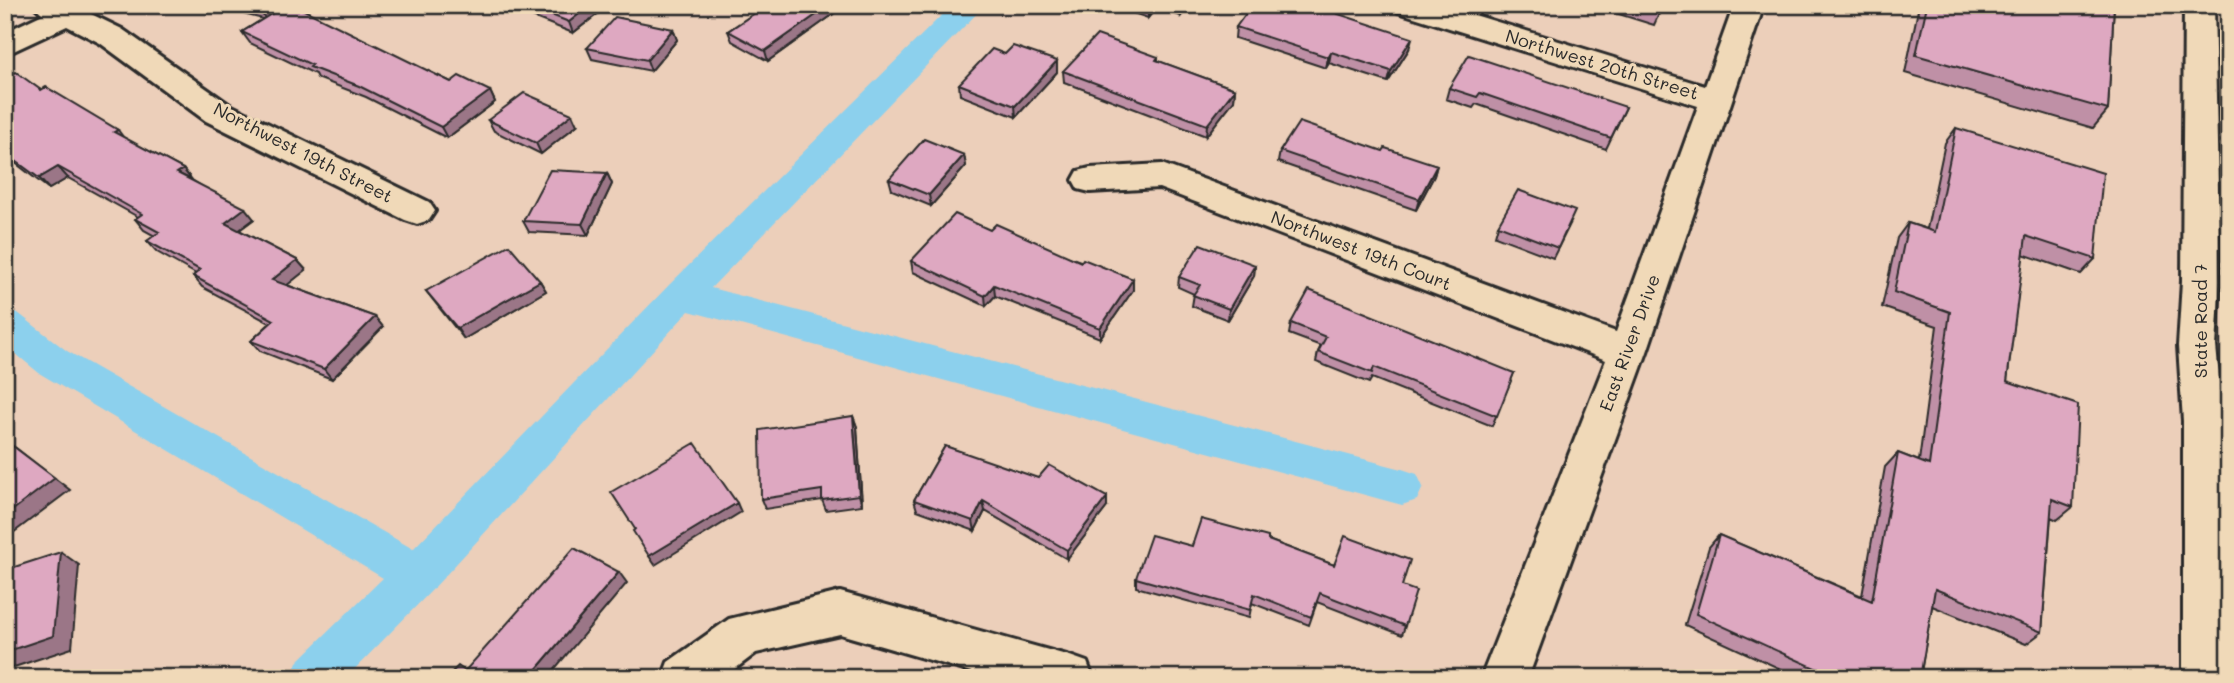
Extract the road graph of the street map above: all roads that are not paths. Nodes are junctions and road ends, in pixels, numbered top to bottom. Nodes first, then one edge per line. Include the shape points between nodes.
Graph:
1 (1409, 5) edge
2 (1749, 5) edge
3 (2199, 5) edge
4 (67, 8) edge
5 (5, 45) edge
6 (1715, 100) junction
7 (1090, 180) dead end
8 (416, 211) dead end
9 (2215, 290) edge
10 (1628, 352) junction
11 (685, 678) edge
12 (1070, 678) edge
13 (1504, 678) edge
14 (2206, 678) edge

1 - 6 street, Northwest 20th Street
2 - 6 street, East River Drive
3 - 9 street, State Road 7
4 - 5 street
4 - 8 street, Northwest 19th Street via 218,113
6 - 10 street, East River Drive
7 - 10 street, Northwest 19th Court via 1162,176
9 - 14 street, State Road 7 via 2197,346 2203,421
10 - 13 street, East River Drive
11 - 12 street via 745,634 840,613

